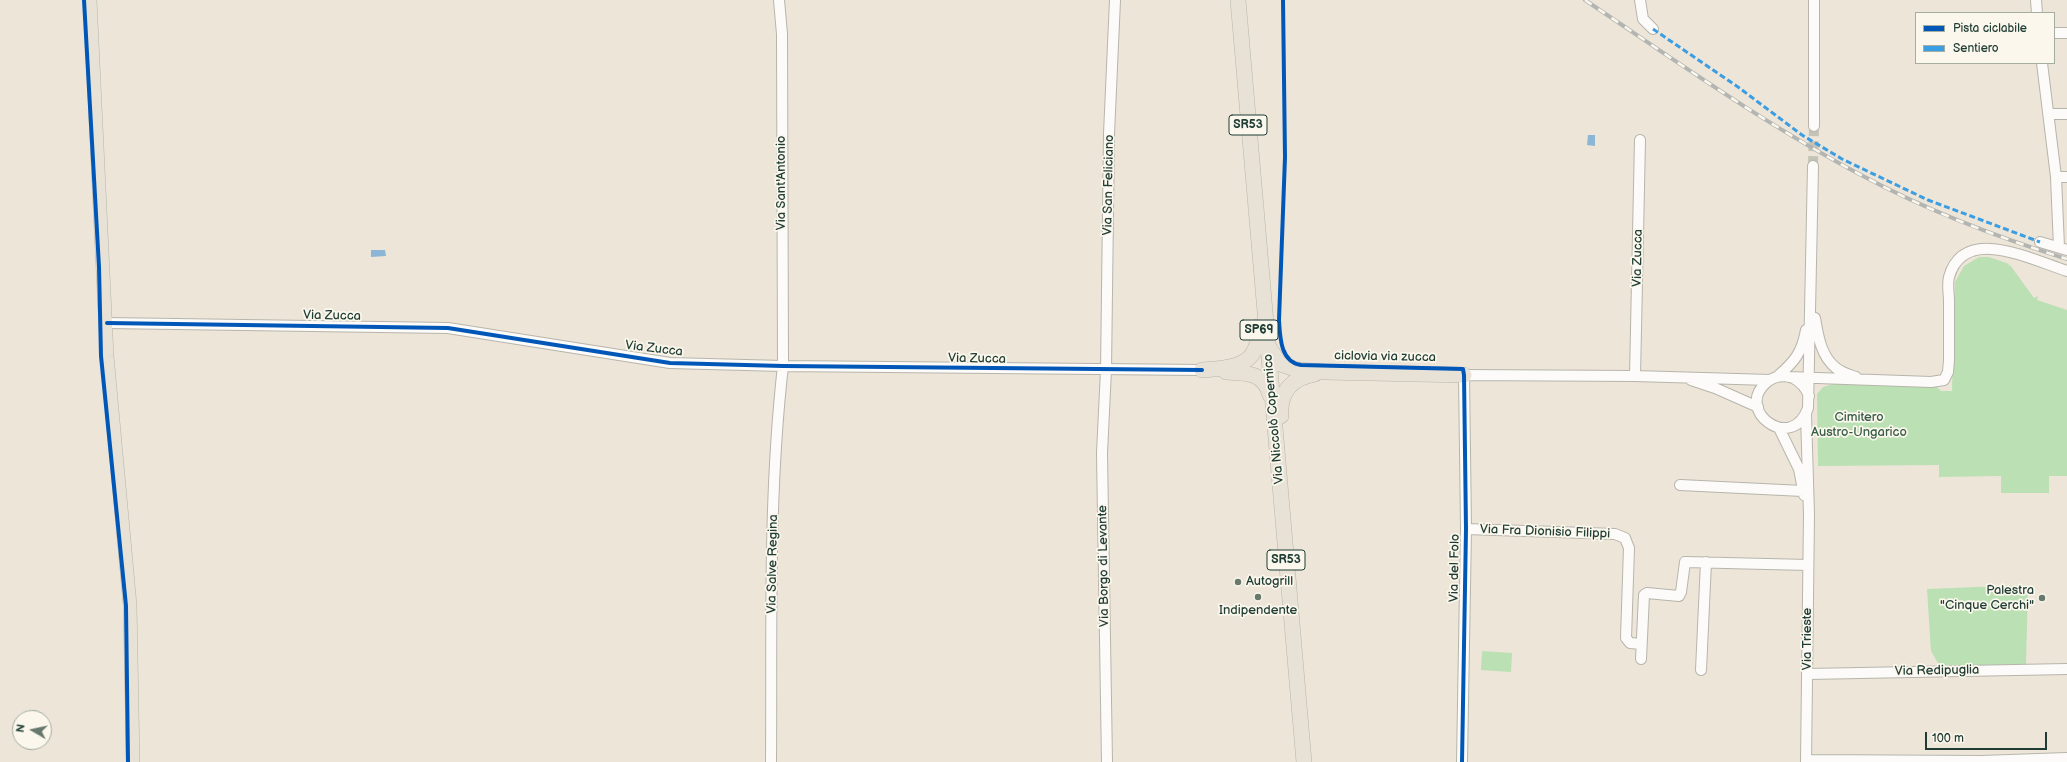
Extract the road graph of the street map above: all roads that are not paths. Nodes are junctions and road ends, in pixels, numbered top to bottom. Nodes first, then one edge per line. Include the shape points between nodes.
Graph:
1 (90, 0) edge
2 (779, 0) edge
3 (1115, 0) edge
4 (1238, 0) edge
5 (1640, 0) edge
6 (1814, 0) edge
7 (2036, 0) edge
8 (2037, 12) edge
9 (1652, 29) dead end
10 (2055, 33) edge
11 (2067, 33) edge
12 (2042, 64) edge
13 (2049, 114) junction
14 (2067, 114) edge
15 (1814, 126) tunnel mouth
16 (1640, 140) dead end
17 (1813, 166) tunnel mouth
18 (2056, 177) junction
19 (2067, 177) edge
20 (2040, 242) dead end
21 (2063, 249) edge
22 (1259, 250) junction
23 (2067, 271) edge
24 (1811, 294) junction
25 (107, 323) junction
26 (1268, 344) junction
27 (783, 366) junction
28 (1106, 370) junction
29 (1202, 370) junction
30 (1325, 372) junction
31 (1464, 375) junction
32 (1635, 376) junction
33 (1680, 377) junction
34 (1789, 377) junction
35 (1774, 378) junction
36 (1809, 378) junction
37 (1862, 380) junction
38 (1809, 399) junction
39 (1273, 404) junction
40 (1758, 407) junction
41 (1806, 414) junction
42 (1779, 428) junction
43 (1680, 485) dead end
44 (1280, 489) junction
45 (1803, 491) junction
46 (1809, 515) junction
47 (1466, 529) junction
48 (1706, 562) junction
49 (1808, 565) junction
50 (1641, 644) junction
51 (1641, 659) dead end
52 (2067, 668) edge
53 (1701, 670) dead end
54 (1808, 674) junction
55 (2067, 758) edge
56 (1806, 761) edge
57 (133, 762) edge
58 (771, 762) edge
59 (1107, 762) edge
60 (1304, 762) edge
61 (1462, 762) edge
62 (1981, 762) edge

1 - 25 main road
2 - 27 street, Via Sant'Antonio via 782,34
3 - 28 street, Via San Feliciano via 1109,142
4 - 22 highway, Via Niccolò Copernico / SR53
5 - 9 street via 1643,19
6 - 15 street
7 - 8 street
10 - 11 street
12 - 13 street
13 - 14 street
13 - 18 street
16 - 32 street, Via Zucca
17 - 24 street
18 - 19 street
18 - 21 street
20 - 21 street
22 - 26 highway, Via Niccolò Copernico / SR53
22 - 29 highway, SP69 via 1255,289 1259,332 1256,351 1237,365
23 - 37 street via 2000,250 1975,249 1966,253 1957,259 1949,278 1949,360 1944,380
24 - 35 street via 1804,342 1795,362
24 - 36 street
24 - 37 street via 1820,342 1829,360 1837,369
25 - 27 street, Via Zucca / SP69 via 448,328 670,363
25 - 57 main road via 107,356 130,605
26 - 30 highway, SP69 via 1276,360 1285,367
26 - 39 highway, Via Niccolò Copernico / SR53
27 - 28 street, Via Zucca / SP69
27 - 58 street, Via Salve Regina via 778,409 774,512
28 - 29 street, Via Zucca / SP69
28 - 59 street, Via Borgo di Levante via 1102,453
29 - 39 highway, SP69 via 1256,375 1265,382
30 - 31 highway, SP69
30 - 44 highway, SP69 via 1298,378 1284,391 1281,408 1284,451
31 - 32 street, SP69
31 - 47 street, Via del Folo
32 - 33 street, SP69
33 - 35 street, SP69
33 - 40 street, SP69 via 1715,388
34 - 35 street, SP69
34 - 36 street
34 - 38 street via 1802,384
35 - 40 street via 1759,391
36 - 37 street
36 - 38 street
37 - 38 street via 1827,381 1819,384
38 - 41 street
39 - 44 highway, Via Niccolò Copernico / SR53
40 - 42 street via 1765,421
41 - 42 street via 1795,425
41 - 46 street, Via Trieste
42 - 45 street, Via Trieste via 1799,469
43 - 45 street
44 - 60 highway, Via Niccolò Copernico / SR53
45 - 46 street, Via Trieste
46 - 49 street, Via Trieste
47 - 50 street, Via Fra Dionisio Filippi via 1615,534 1626,538 1629,548 1626,638 1630,643
47 - 61 street, Via del Folo
48 - 49 street
48 - 50 street via 1684,563 1679,596 1647,592 1644,594
48 - 53 street
49 - 54 street, Via Trieste
50 - 51 street
52 - 54 street, Via Redipuglia
54 - 56 street, Via Trieste
55 - 62 street
56 - 62 street

